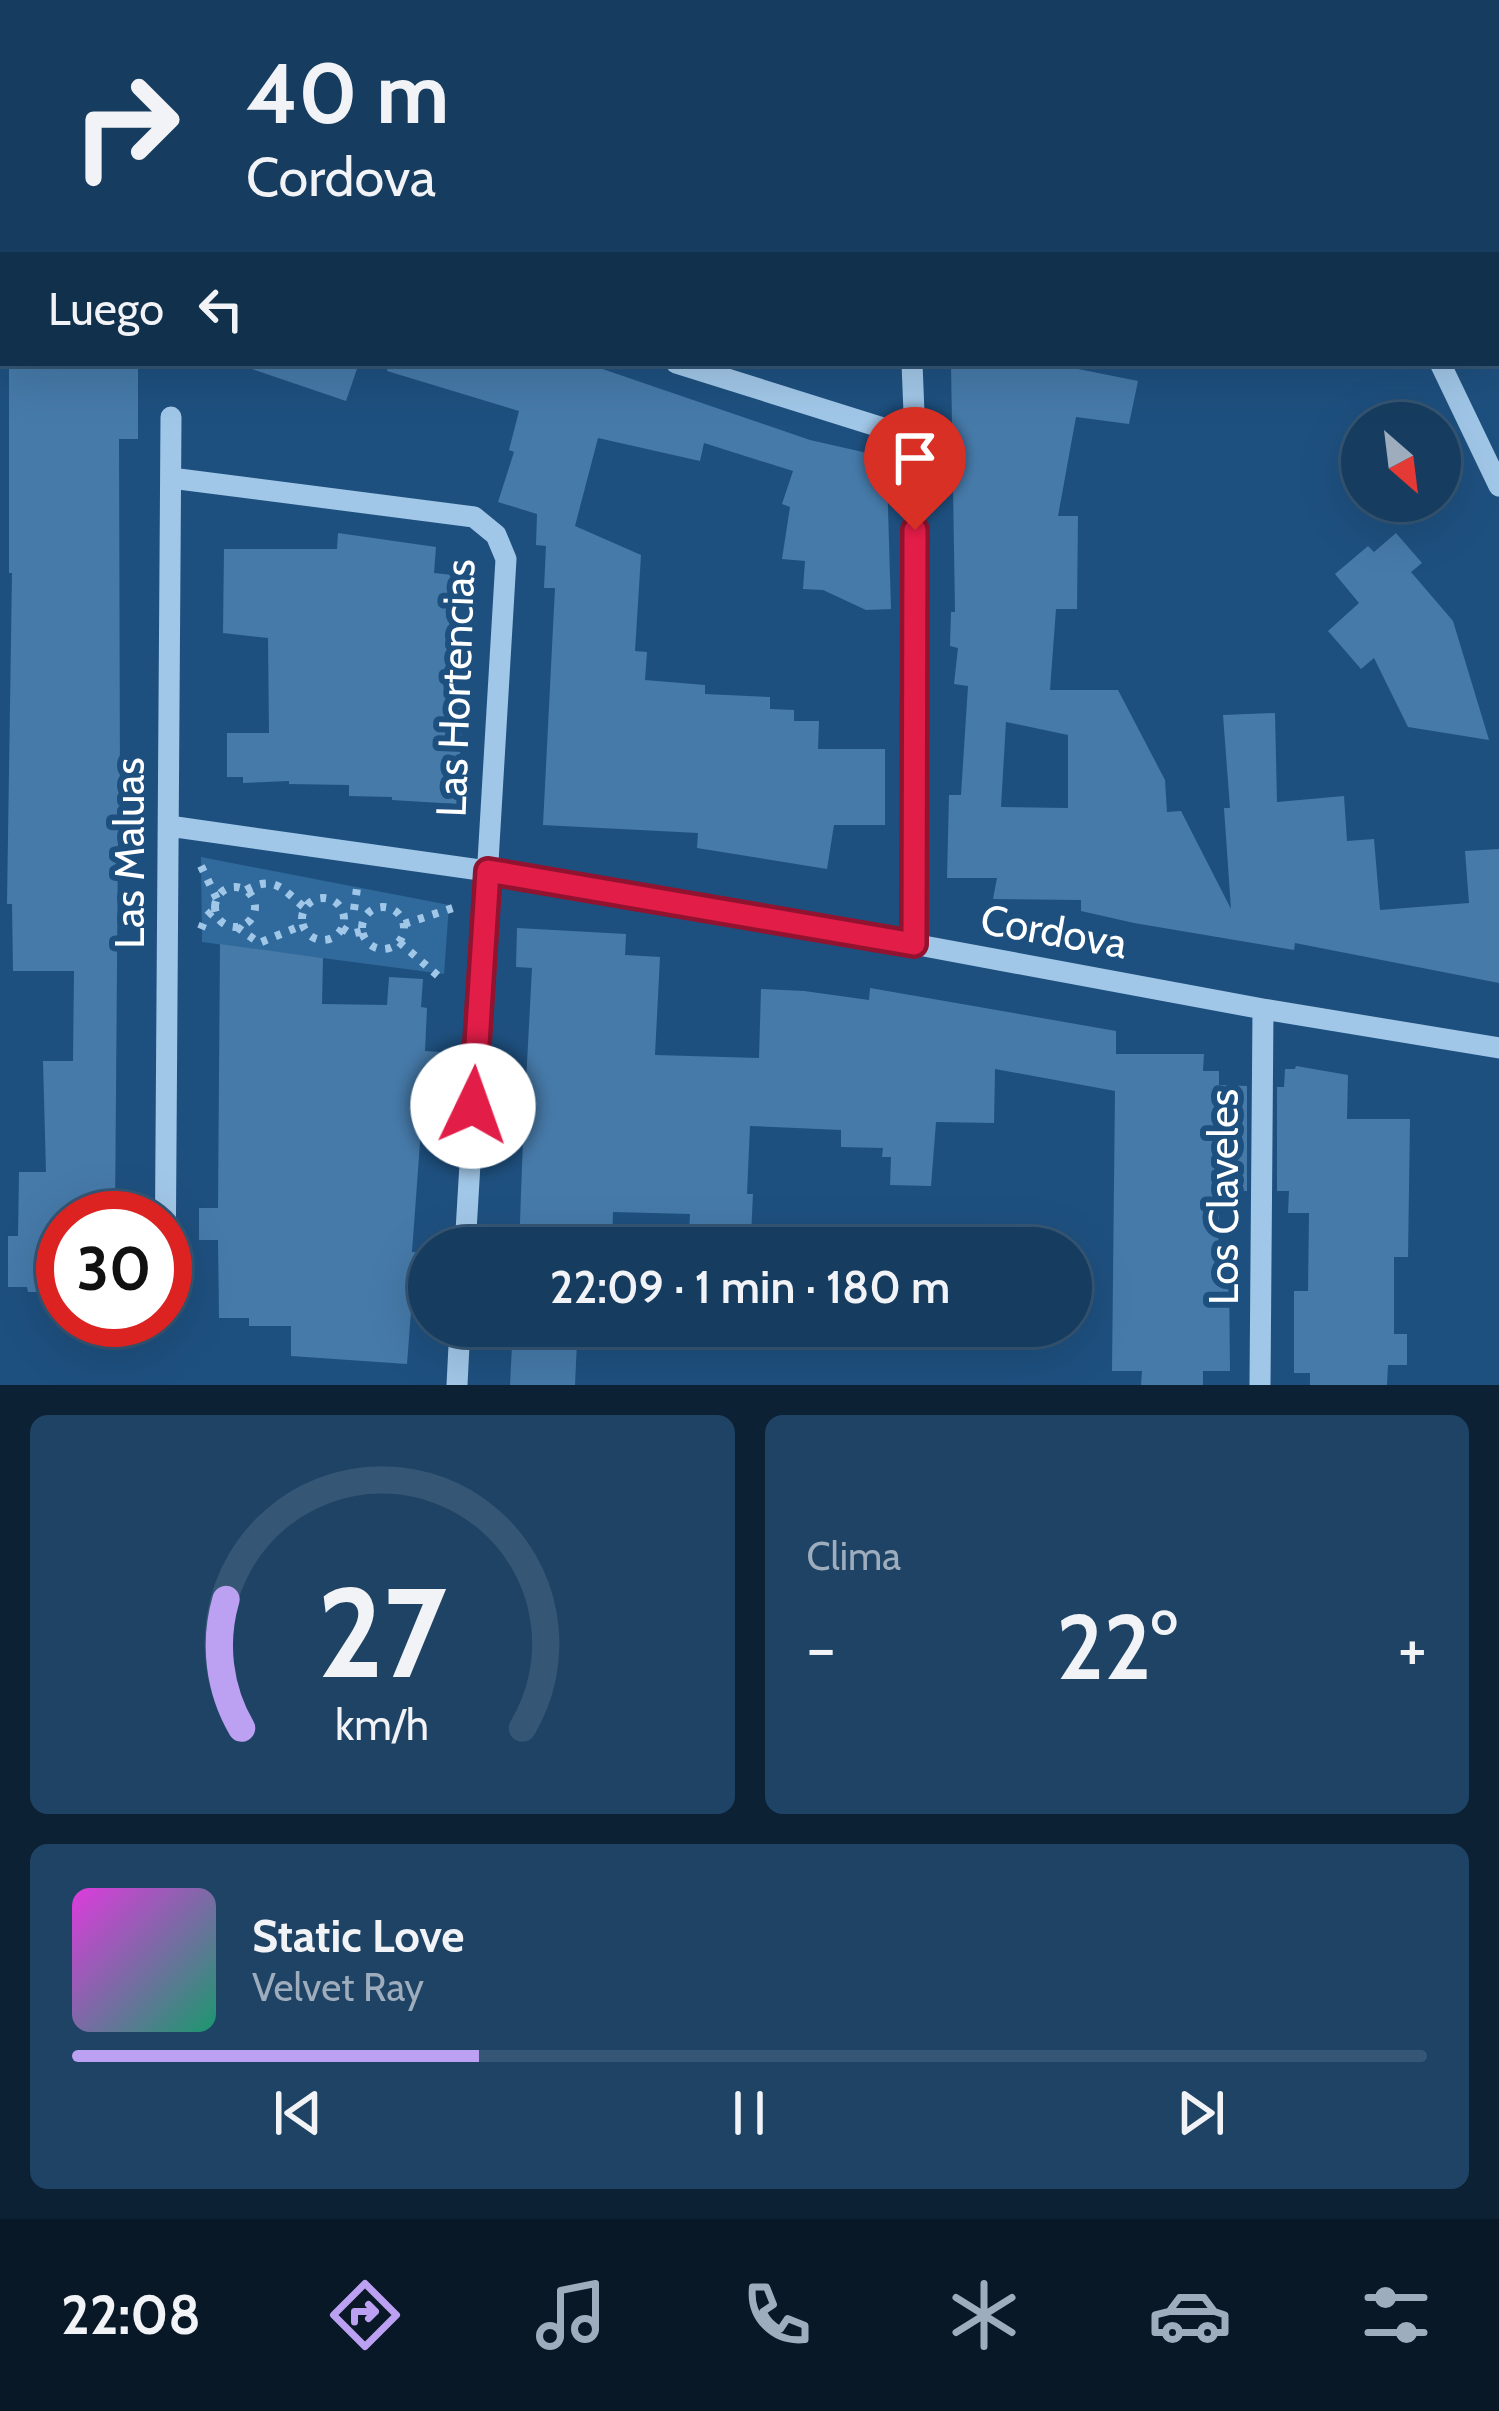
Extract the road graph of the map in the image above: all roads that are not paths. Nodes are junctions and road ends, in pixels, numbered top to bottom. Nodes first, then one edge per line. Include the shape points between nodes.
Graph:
1 (686, 366) edge
2 (912, 366) edge
3 (1441, 366) edge
4 (171, 417) dead end
5 (915, 437) junction
6 (171, 478) junction
7 (1499, 485) edge
8 (169, 826) junction
9 (488, 871) junction
10 (914, 944) junction
11 (1263, 1009) junction
12 (1499, 1048) edge
13 (166, 1191) edge
14 (466, 1227) edge
15 (459, 1347) edge
16 (457, 1384) edge
17 (1260, 1385) edge

1 - 5 street
2 - 5 street
3 - 7 street
4 - 6 street, Las Maluas
5 - 10 street
6 - 8 street, Las Maluas
6 - 9 street, Las Hortencias via 473,518 496,535 506,560
8 - 9 street, Cordova
8 - 13 street, Las Maluas
9 - 10 street, Cordova
9 - 14 street, Las Hortencias
10 - 11 street, Cordova
11 - 12 street, Cordova
11 - 17 street, Los Claveles
15 - 16 street

